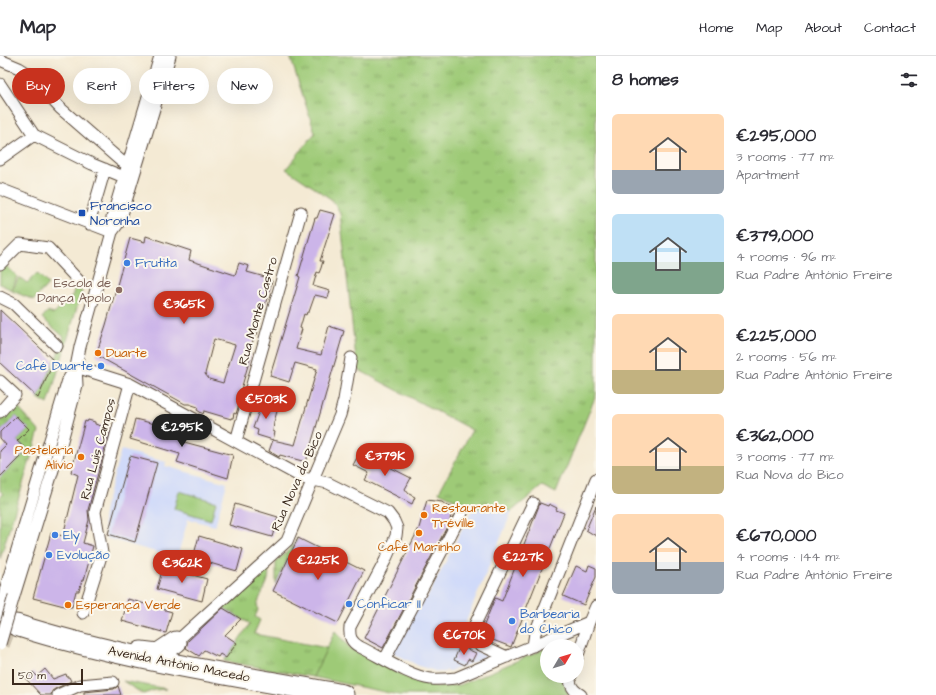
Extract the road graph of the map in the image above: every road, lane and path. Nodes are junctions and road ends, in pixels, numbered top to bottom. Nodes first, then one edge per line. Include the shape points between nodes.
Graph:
1 (160, 56) edge
2 (170, 56) edge
3 (0, 60) edge
4 (0, 84) edge
5 (34, 135) junction
6 (0, 159) edge
7 (128, 165) junction
8 (105, 169) junction
9 (124, 177) junction
10 (0, 189) edge
11 (301, 212) dead end
12 (89, 224) junction
13 (112, 232) junction
14 (0, 264) edge
15 (79, 281) dead end
16 (0, 296) edge
17 (58, 346) dead end
18 (351, 358) dead end
19 (76, 367) junction
20 (0, 381) edge
21 (130, 384) junction
22 (0, 412) edge
23 (236, 441) junction
24 (312, 480) junction
25 (596, 480) edge
26 (533, 503) dead end
27 (462, 513) dead end
28 (10, 594) junction
29 (596, 606) edge
30 (83, 613) dead end
31 (589, 622) junction
32 (7, 630) edge
33 (583, 639) edge
34 (176, 642) junction
35 (533, 646) junction
36 (103, 649) junction
37 (507, 657) junction
38 (385, 659) junction
39 (196, 669) junction
40 (113, 682) dead end
41 (570, 683) edge
42 (58, 695) edge
43 (268, 695) edge
44 (343, 695) edge
45 (581, 695) edge

1 - 7 street
2 - 13 street via 120,221
3 - 7 street via 27,73 60,108
4 - 5 street
5 - 6 street
5 - 8 street
7 - 9 street
8 - 9 street
8 - 12 street
9 - 13 street via 112,218
10 - 12 street
11 - 23 street, Rua Monte Castro
12 - 13 street
13 - 19 street
14 - 15 street via 20,244 48,248
16 - 17 street via 14,304
18 - 24 street, Rua Nova do Bico via 340,415
19 - 21 street
19 - 28 street via 77,385 65,429
20 - 22 street via 15,395
21 - 23 street
21 - 30 street, Rua Luis Campos via 95,512 102,553
23 - 24 street via 303,478
24 - 34 street, Rua Nova do Bico via 287,541
24 - 38 street via 328,483 388,513 397,528 385,561 350,627 349,634 353,643
25 - 35 street via 535,633
26 - 37 street via 468,639
27 - 38 street
28 - 32 street, bridge
28 - 32 street
29 - 31 street
31 - 33 street
31 - 35 street
32 - 36 highway, Avenida António Macedo via 54,637
32 - 43 highway, Avenida António Macedo via 79,657
34 - 36 highway via 158,654 122,648
34 - 39 highway via 174,654 179,660
35 - 37 street
36 - 39 highway, Avenida António Macedo
37 - 38 street via 456,678 442,680 418,676
39 - 44 highway, Avenida António Macedo
40 - 42 street via 80,685
41 - 45 street

